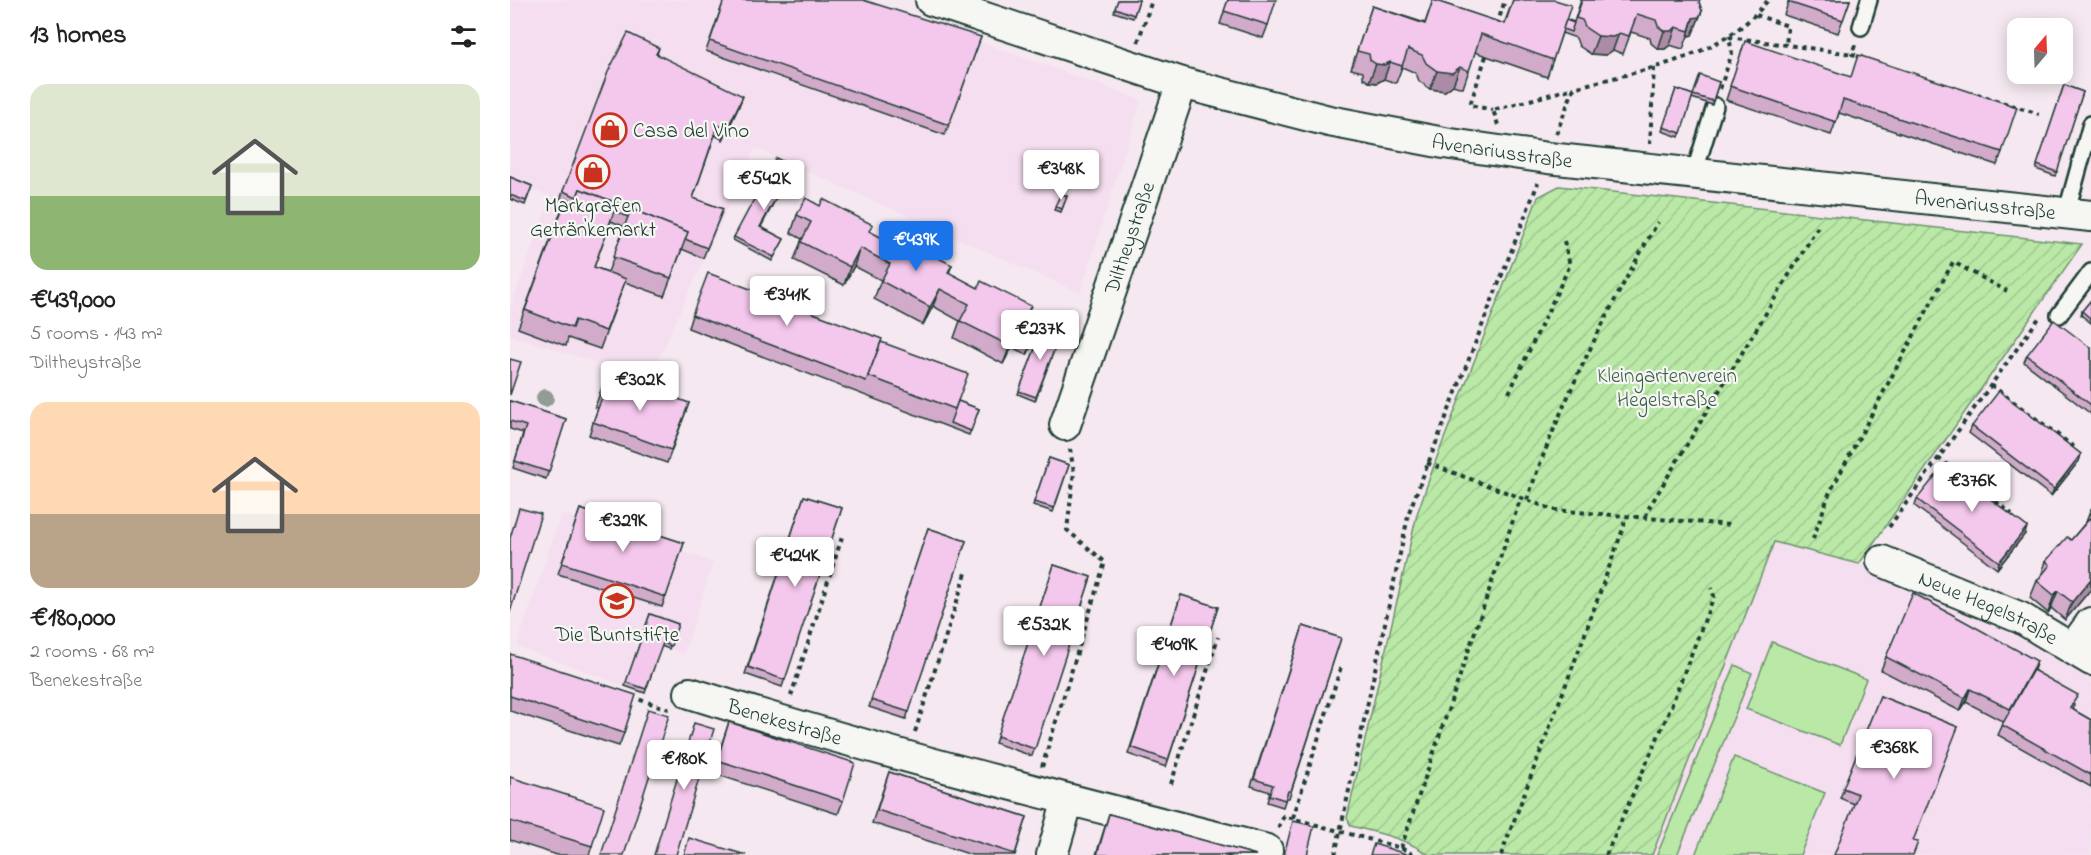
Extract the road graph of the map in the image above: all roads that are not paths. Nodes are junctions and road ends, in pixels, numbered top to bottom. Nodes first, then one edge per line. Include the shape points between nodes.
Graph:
1 (931, 0) edge
2 (1869, 0) edge
3 (969, 6) edge
4 (1861, 27) road end
5 (1182, 83) junction
6 (1715, 106) edge
7 (2091, 124) edge
8 (1694, 174) junction
9 (2078, 215) edge
10 (2091, 272) edge
11 (2059, 315) road end
12 (1065, 425) road end
13 (1882, 561) dead end
14 (2091, 623) edge
15 (2082, 654) edge
16 (690, 693) road end
17 (1068, 800) junction
18 (1267, 850) road end
19 (1052, 855) edge

1 - 3 street, Avenariusstraße
2 - 4 lane
3 - 5 street, Avenariusstraße
5 - 8 street, Avenariusstraße via 1329,121 1444,143 1552,146
5 - 12 street, Diltheystraße
6 - 8 lane
7 - 9 lane
8 - 9 street, Avenariusstraße
10 - 11 lane
13 - 15 street, Neue Hegelstraße via 2021,618
14 - 15 street
16 - 17 street, Benekestraße via 782,723
17 - 18 street, Benekestraße
17 - 19 street

